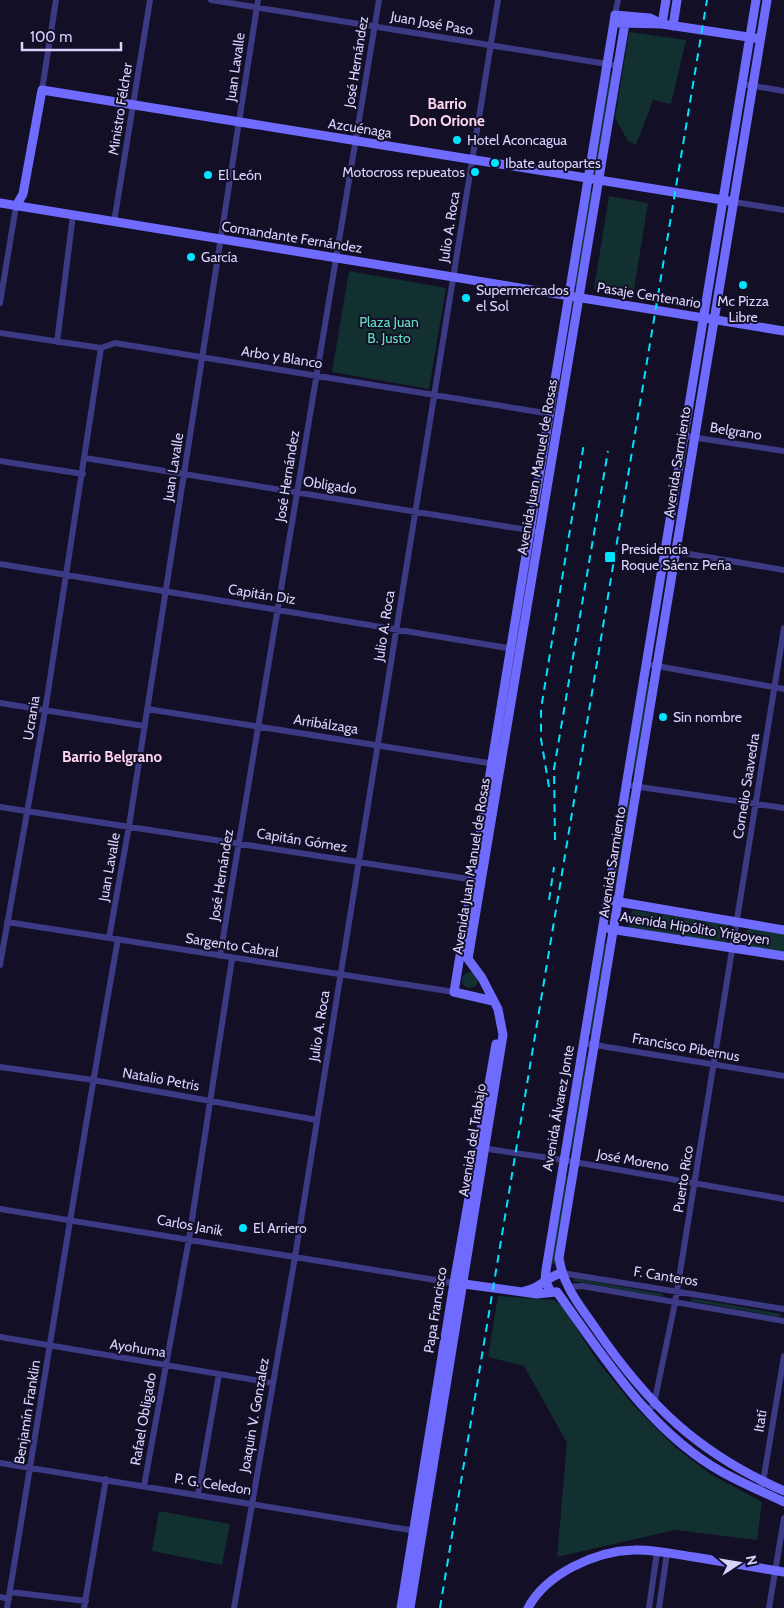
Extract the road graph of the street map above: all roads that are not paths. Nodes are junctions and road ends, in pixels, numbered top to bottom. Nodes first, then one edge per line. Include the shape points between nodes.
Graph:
1 (56, 0) edge
2 (150, 0) edge
3 (211, 0) edge
4 (258, 0) edge
5 (379, 0) edge
6 (498, 0) edge
7 (618, 0) edge
8 (666, 0) edge
9 (677, 0) edge
10 (756, 0) edge
11 (767, 0) edge
12 (257, 8) junction
13 (615, 19) junction
14 (625, 23) junction
15 (662, 24) junction
16 (673, 26) junction
17 (374, 27) junction
18 (750, 37) junction
19 (760, 39) junction
20 (490, 46) junction
21 (607, 65) junction
22 (619, 66) junction
23 (742, 84) junction
24 (754, 86) junction
25 (42, 90) junction
26 (784, 91) edge
27 (134, 104) junction
28 (240, 122) junction
29 (356, 141) junction
30 (472, 160) junction
31 (588, 179) junction
32 (600, 180) junction
33 (723, 201) junction
34 (734, 202) junction
35 (0, 203) edge
36 (16, 206) junction
37 (784, 210) edge
38 (73, 215) junction
39 (114, 222) junction
40 (221, 239) junction
41 (336, 258) junction
42 (453, 277) junction
43 (569, 296) junction
44 (580, 298) junction
45 (0, 304) edge
46 (704, 318) junction
47 (714, 320) junction
48 (784, 331) edge
49 (0, 333) edge
50 (57, 342) junction
51 (101, 348) junction
52 (203, 357) junction
53 (317, 376) junction
54 (434, 395) junction
55 (550, 414) junction
56 (560, 415) junction
57 (684, 436) junction
58 (695, 438) junction
59 (784, 451) edge
60 (85, 458) junction
61 (0, 461) edge
62 (83, 474) junction
63 (184, 474) junction
64 (297, 492) junction
65 (415, 512) junction
66 (530, 530) junction
67 (540, 532) junction
68 (665, 550) junction
69 (676, 552) junction
70 (0, 564) edge
71 (784, 570) edge
72 (66, 575) junction
73 (166, 591) junction
74 (278, 610) junction
75 (784, 628) edge
76 (396, 629) junction
77 (516, 649) junction
78 (646, 664) junction
79 (657, 666) junction
80 (775, 687) junction
81 (784, 689) edge
82 (0, 703) edge
83 (147, 709) junction
84 (45, 711) junction
85 (144, 726) junction
86 (258, 726) junction
87 (378, 745) junction
88 (497, 764) junction
89 (626, 785) junction
90 (638, 787) junction
91 (756, 804) junction
92 (0, 807) edge
93 (784, 808) edge
94 (28, 812) junction
95 (129, 826) junction
96 (239, 843) junction
97 (359, 861) junction
98 (477, 880) junction
99 (607, 900) junction
100 (620, 902) junction
101 (7, 922) junction
102 (737, 923) junction
103 (602, 928) junction
104 (614, 929) junction
105 (784, 930) edge
106 (109, 938) junction
107 (118, 939) junction
108 (733, 947) junction
109 (1, 954) edge
110 (220, 956) junction
111 (784, 956) edge
112 (232, 959) junction
113 (470, 963) junction
114 (0, 965) edge
115 (458, 967) junction
116 (340, 974) junction
117 (482, 978) junction
118 (454, 992) junction
119 (474, 996) junction
120 (493, 1001) junction
121 (583, 1043) junction
122 (594, 1045) junction
123 (714, 1065) junction
124 (0, 1066) edge
125 (784, 1076) edge
126 (93, 1080) junction
127 (212, 1101) junction
128 (317, 1120) junction
129 (481, 1148) junction
130 (564, 1160) junction
131 (575, 1162) junction
132 (695, 1184) junction
133 (784, 1199) edge
134 (0, 1209) edge
135 (72, 1219) junction
136 (189, 1239) junction
137 (295, 1257) junction
138 (562, 1274) junction
139 (545, 1280) junction
140 (458, 1284) junction
141 (567, 1287) junction
142 (523, 1291) junction
143 (554, 1292) junction
144 (677, 1292) junction
145 (675, 1303) junction
146 (784, 1309) edge
147 (784, 1321) edge
148 (0, 1337) edge
149 (51, 1346) junction
150 (784, 1356) edge
151 (165, 1365) junction
152 (219, 1374) junction
153 (272, 1383) junction
154 (654, 1404) junction
155 (647, 1412) junction
156 (0, 1463) edge
157 (31, 1467) junction
158 (106, 1479) junction
159 (144, 1486) junction
160 (761, 1486) junction
161 (784, 1491) edge
162 (198, 1494) junction
163 (784, 1502) edge
164 (251, 1503) junction
165 (784, 1518) edge
166 (418, 1531) junction
167 (658, 1552) junction
168 (668, 1553) junction
169 (780, 1572) edge
170 (9, 1596) junction
171 (0, 1597) edge
172 (85, 1604) edge
173 (7, 1608) edge
174 (234, 1608) edge
175 (401, 1608) edge
176 (410, 1608) edge
177 (528, 1608) edge
178 (648, 1608) edge
179 (659, 1608) edge
180 (770, 1608) edge

1 - 25 street
2 - 27 street, Ministro Félcher
3 - 12 street, Juan José Paso
4 - 12 street, Juan Lavalle
5 - 17 street, José Hernández
6 - 20 street, Julio A. Roca
7 - 13 street
8 - 15 main road
9 - 16 main road
10 - 18 main road, Avenida Sarmiento
11 - 19 main road, Avenida Sarmiento
12 - 17 street, Juan José Paso
12 - 28 street, Juan Lavalle
13 - 14 main road
13 - 15 main road via 650,18
13 - 21 main road, Avenida Juan Manuel de Rosas
14 - 15 main road
14 - 22 main road, Avenida Juan Manuel de Rosas
15 - 16 main road
16 - 18 main road
17 - 20 street, Juan José Paso
17 - 29 street, José Hernández
18 - 19 main road
18 - 23 main road, Avenida Sarmiento
19 - 24 main road, Avenida Sarmiento
20 - 21 street, Juan José Paso
20 - 30 street, Julio A. Roca
21 - 22 street, Juan José Paso
21 - 31 main road, Avenida Juan Manuel de Rosas
22 - 32 main road, Avenida Juan Manuel de Rosas
23 - 24 street
23 - 33 main road, Avenida Sarmiento
24 - 26 street
24 - 34 main road, Avenida Sarmiento
25 - 27 main road, Azcuénaga
25 - 36 main road via 24,194
27 - 28 main road, Azcuénaga
27 - 39 street, Ministro Félcher
28 - 29 main road, Azcuénaga
28 - 40 street, Juan Lavalle
29 - 30 main road, Azcuénaga
29 - 41 street, José Hernández
30 - 31 main road, Azcuénaga
30 - 42 street, Julio A. Roca
31 - 32 main road, Azcuénaga
31 - 43 main road, Avenida Juan Manuel de Rosas
32 - 33 main road, Azcuénaga
32 - 44 main road, Avenida Juan Manuel de Rosas
33 - 34 main road, Azcuénaga
33 - 46 main road, Avenida Sarmiento
34 - 37 street
34 - 47 main road, Avenida Sarmiento
35 - 36 main road, Comandante Fernández
36 - 38 main road, Comandante Fernández
36 - 45 street
38 - 39 main road, Comandante Fernández
38 - 50 street
39 - 40 main road, Comandante Fernández
40 - 41 main road, Comandante Fernández
40 - 52 street, Juan Lavalle
41 - 42 main road, Comandante Fernández
41 - 53 street, José Hernández
42 - 43 main road, Comandante Fernández
42 - 54 street, Julio A. Roca
43 - 44 main road, Comandante Fernández
43 - 55 main road, Avenida Juan Manuel de Rosas
44 - 46 main road, Pasaje Centenario
44 - 56 main road, Avenida Juan Manuel de Rosas
46 - 47 main road, Pasaje Centenario
46 - 57 main road, Avenida Sarmiento
47 - 48 main road, Pasaje Centenario
47 - 58 main road, Avenida Sarmiento
49 - 50 street, Arbo y Blanco
50 - 51 street, Arbo y Blanco
51 - 52 street, Arbo y Blanco via 115,343
51 - 60 street
52 - 53 street, Arbo y Blanco
52 - 63 street, Juan Lavalle
53 - 54 street, Arbo y Blanco
53 - 64 street, José Hernández
54 - 55 street, Arbo y Blanco
54 - 65 street, Julio A. Roca
55 - 56 street, Arbo y Blanco
55 - 66 main road, Avenida Juan Manuel de Rosas
56 - 67 main road, Avenida Juan Manuel de Rosas
57 - 58 street, Belgrano
57 - 68 main road, Avenida Sarmiento
58 - 59 street, Belgrano
58 - 69 main road, Avenida Sarmiento
60 - 62 street
60 - 63 street, Obligado
61 - 62 street
62 - 72 street, Ucrania
63 - 64 street, Obligado
63 - 73 street, Juan Lavalle
64 - 65 street, Obligado
64 - 74 street, José Hernández
65 - 66 street, Obligado
65 - 76 street, Julio A. Roca
66 - 67 street, Obligado
66 - 77 main road, Avenida Juan Manuel de Rosas
67 - 77 main road, Avenida Juan Manuel de Rosas
68 - 69 street
68 - 78 main road, Avenida Sarmiento
69 - 71 street
69 - 79 main road, Avenida Sarmiento
70 - 72 street, Capitán Diz
72 - 73 street, Capitán Diz
72 - 84 street, Ucrania
73 - 74 street, Capitán Diz
73 - 83 street, Juan Lavalle
74 - 76 street, Capitán Diz
74 - 86 street, José Hernández
75 - 80 street, Cornelio Saavedra
76 - 77 street, Capitán Diz
76 - 87 street, Julio A. Roca
77 - 88 main road, Avenida Juan Manuel de Rosas
78 - 79 street
78 - 89 main road, Avenida Sarmiento
79 - 80 street
79 - 90 main road, Avenida Sarmiento
80 - 81 street
80 - 91 street, Cornelio Saavedra
82 - 84 street
83 - 85 street, Juan Lavalle
83 - 86 street, Arribálzaga
84 - 85 street
84 - 94 street, Ucrania
85 - 95 street, Juan Lavalle
86 - 87 street, Arribálzaga
86 - 96 street, José Hernández
87 - 88 street, Arribálzaga
87 - 97 street, Julio A. Roca
88 - 98 main road, Avenida Juan Manuel de Rosas
89 - 90 street
89 - 99 main road, Avenida Sarmiento
90 - 91 street
90 - 100 main road, Avenida Sarmiento
91 - 93 street
91 - 102 street, Cornelio Saavedra
92 - 94 street, Capitán Gómez
94 - 95 street, Capitán Gómez
94 - 101 street, Ucrania
95 - 96 street, Capitán Gómez
95 - 106 street, Juan Lavalle
96 - 97 street, Capitán Gómez
96 - 110 street, José Hernández
97 - 98 street, Capitán Gómez
97 - 116 street, Julio A. Roca
98 - 113 main road, Avenida Juan Manuel de Rosas
98 - 115 main road, Avenida Juan Manuel de Rosas
99 - 100 main road, Avenida Hipólito Yrigoyen
99 - 103 main road, Avenida Sarmiento
100 - 102 main road, Avenida Hipólito Yrigoyen
100 - 104 main road, Avenida Sarmiento
101 - 106 street, Sargento Cabral
101 - 109 street, Ucrania
102 - 105 main road, Avenida Hipólito Yrigoyen
102 - 108 street, Cornelio Saavedra
103 - 104 main road, Avenida Hipólito Yrigoyen
103 - 121 main road, Avenida Álvarez Jonte
104 - 108 main road, Avenida Hipólito Yrigoyen
104 - 122 main road, Avenida Álvarez Jonte
106 - 107 street, Sargento Cabral
107 - 110 street, Sargento Cabral
107 - 126 street
108 - 111 main road, Avenida Hipólito Yrigoyen
108 - 123 street, Puerto Rico
109 - 114 street, Ucrania
110 - 112 street, Sargento Cabral
112 - 116 street, Sargento Cabral
112 - 127 street
113 - 115 main road
113 - 117 main road, Avenida Juan Manuel de Rosas
115 - 118 main road, Avenida Juan Manuel de Rosas
116 - 118 street, Sargento Cabral
116 - 128 street, Julio A. Roca
117 - 119 main road via 482,988
117 - 120 main road, Avenida Juan Manuel de Rosas
118 - 119 main road
119 - 120 main road
120 - 129 main road, Avenida del Trabajo via 503,1035
121 - 122 street, Francisco Pibernus
121 - 130 main road, Avenida Álvarez Jonte
122 - 123 street, Francisco Pibernus
122 - 131 main road, Avenida Álvarez Jonte
123 - 125 street, Francisco Pibernus
123 - 132 street, Puerto Rico
124 - 126 street, Natalio Petris
126 - 127 street, Natalio Petris
126 - 135 street
127 - 128 street, Natalio Petris
127 - 136 street
128 - 137 street, Julio A. Roca
129 - 130 street, José Moreno
129 - 140 main road, Avenida del Trabajo
130 - 131 street, José Moreno
130 - 139 main road, Avenida Álvarez Jonte
131 - 132 street, José Moreno
131 - 138 main road, Avenida Álvarez Jonte via 560,1258
132 - 133 street, José Moreno
132 - 144 street, Puerto Rico
134 - 135 street, Carlos Janik
135 - 136 street, Carlos Janik
135 - 149 street, Benjamín Franklin
136 - 137 street, Carlos Janik
136 - 151 street, Rafael Obligado
137 - 140 street, Carlos Janik
137 - 153 street, Joaquin V. Gonzalez
138 - 139 main road, F. Canteros
138 - 141 main road, Avenida Álvarez Jonte
138 - 144 street, F. Canteros
139 - 142 main road via 535,1288
139 - 143 main road
140 - 142 main road, Carlos Janik
140 - 166 main road, Papa Francisco
141 - 143 main road, F. Canteros
141 - 145 street, F. Canteros via 582,1286
141 - 154 main road, Avenida Álvarez Jonte via 618,1362
142 - 143 main road, Carlos Janik
143 - 155 main road
144 - 145 street, Puerto Rico
144 - 146 street, F. Canteros
145 - 147 street, F. Canteros
145 - 154 street, Puerto Rico
148 - 149 street, Ayohuma
149 - 151 street, Ayohuma
149 - 157 street, Benjamín Franklin
150 - 160 street, Itatí
151 - 152 street, Ayohuma
151 - 159 street, Rafael Obligado
152 - 153 street, Ayohuma
152 - 162 street
153 - 164 street, Joaquin V. Gonzalez
154 - 155 street, Puerto Rico
154 - 160 main road, Avenida Álvarez Jonte via 711,1453
155 - 160 main road via 721,1472
156 - 157 street, P. G. Celedon
157 - 158 street, P. G. Celedon
157 - 170 street, Benjamín Franklin
158 - 159 street, P. G. Celedon
158 - 172 street
159 - 162 street, P. G. Celedon
160 - 161 main road
160 - 163 main road
162 - 164 street, P. G. Celedon
164 - 166 street, P. G. Celedon
164 - 174 street, Joaquin V. Gonzalez
165 - 169 street
166 - 175 main road, Papa Francisco
166 - 176 main road, Papa Francisco
167 - 168 main road
167 - 177 main road via 620,1551 582,1563 559,1575 538,1592
167 - 178 street
168 - 169 main road
168 - 179 street
169 - 180 street
170 - 171 street
170 - 172 street
170 - 173 street, Benjamín Franklin

